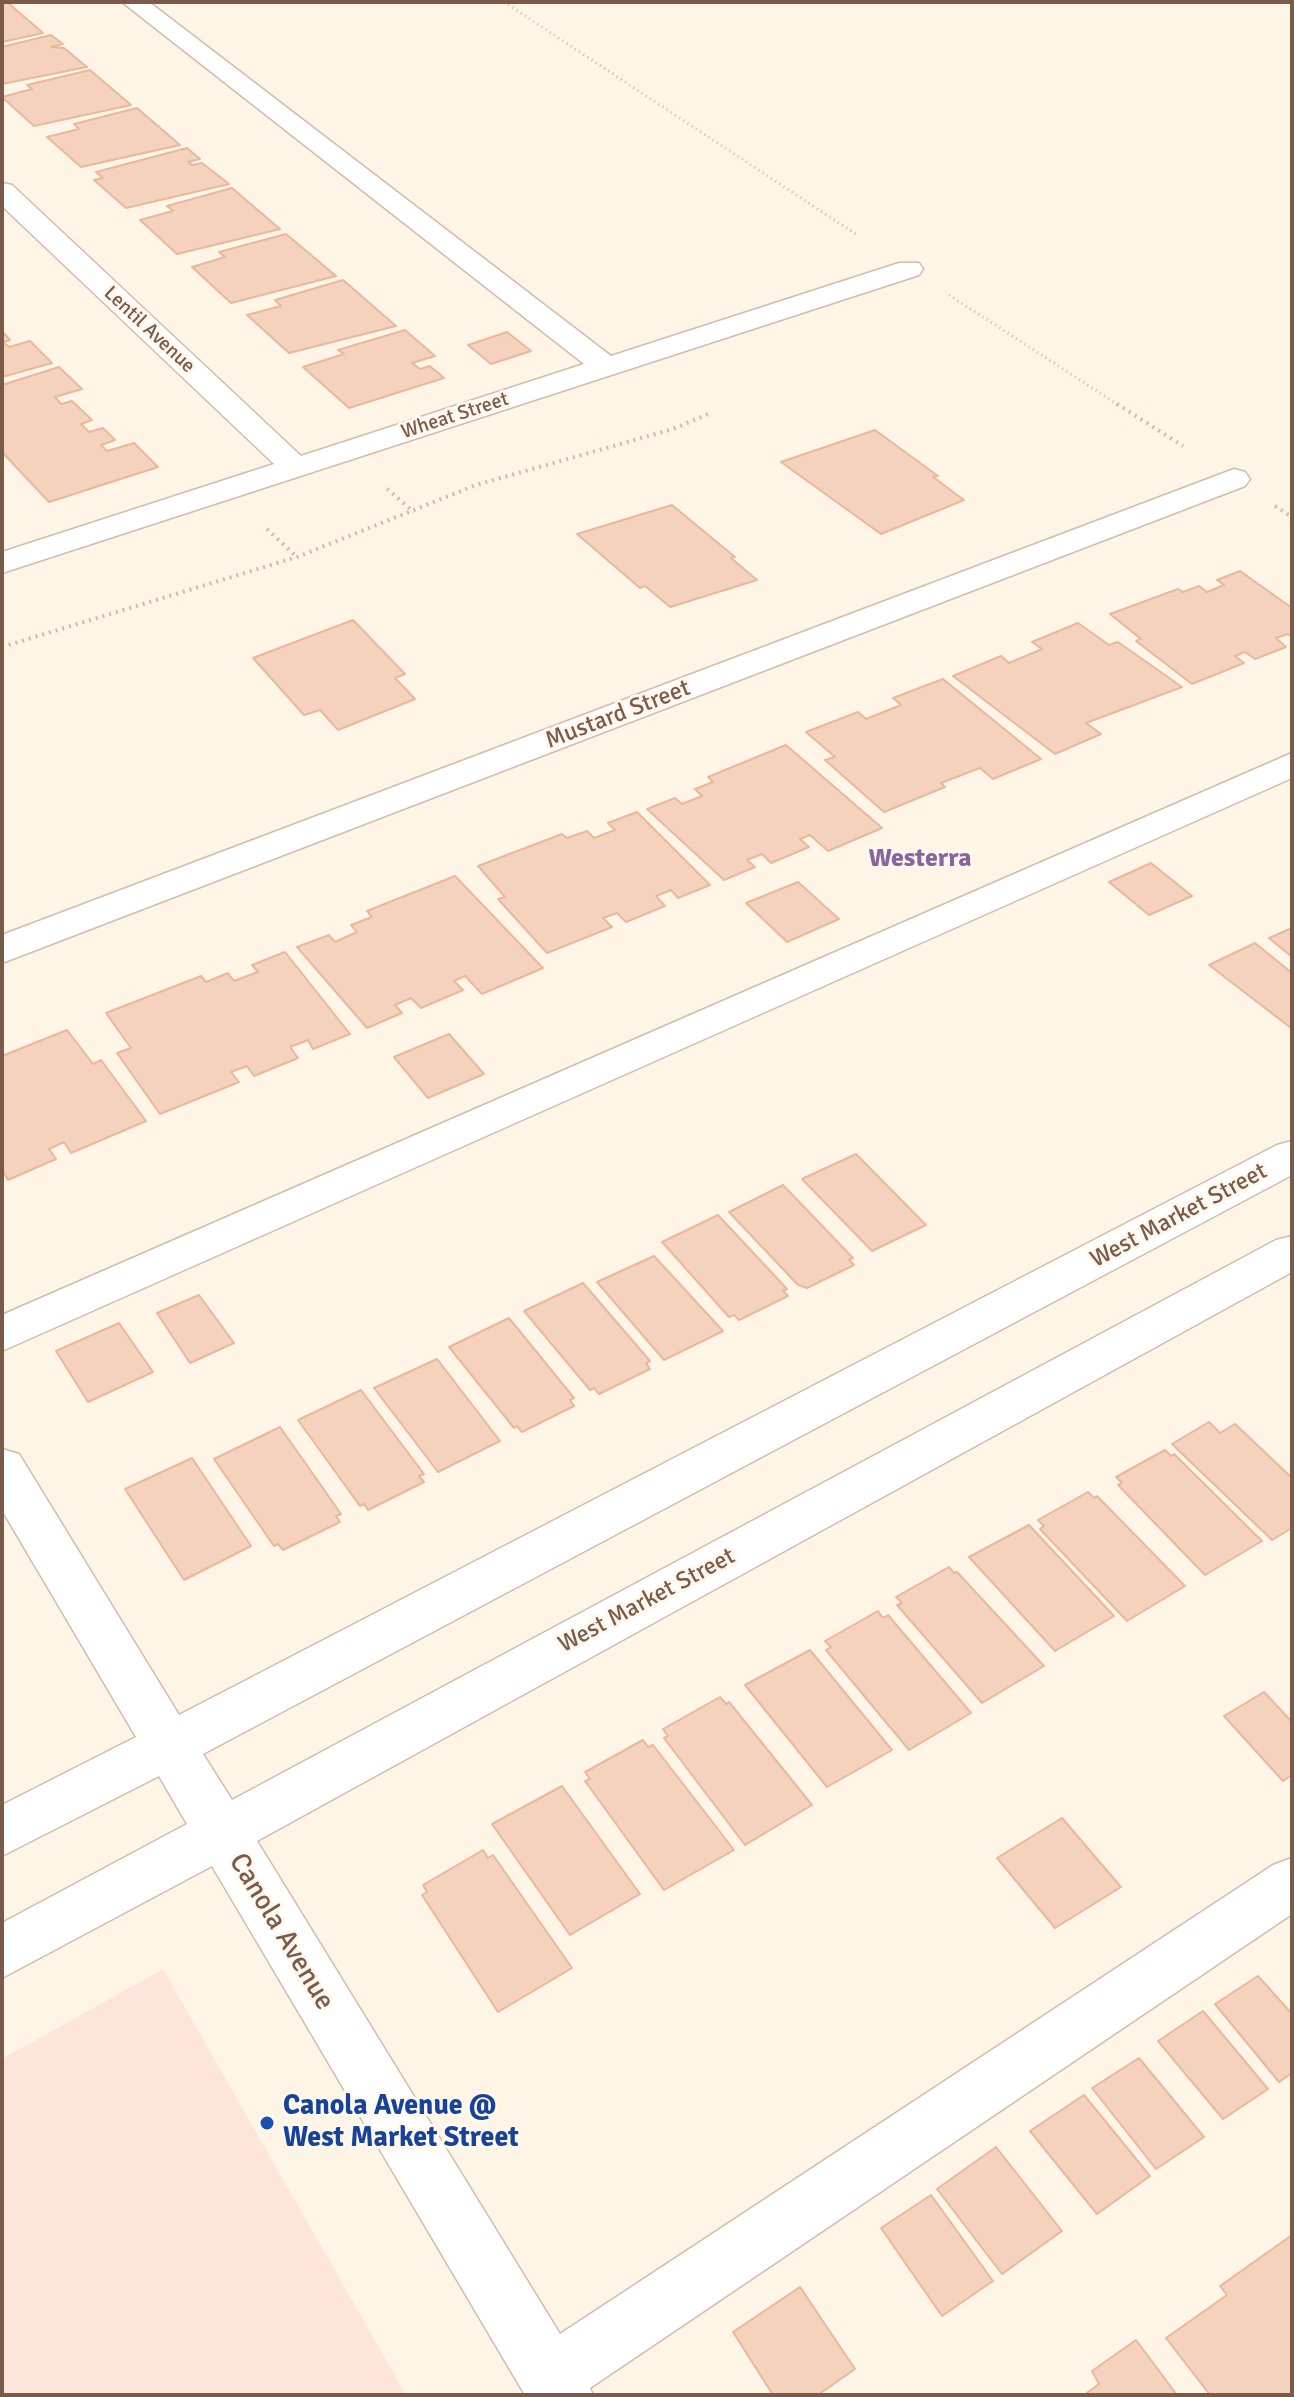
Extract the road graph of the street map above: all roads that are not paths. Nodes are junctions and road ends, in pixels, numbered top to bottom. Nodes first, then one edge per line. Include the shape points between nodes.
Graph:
1 (134, 2) edge
2 (2, 191) edge
3 (909, 269) dead end
4 (606, 367) junction
5 (296, 468) junction
6 (1234, 479) dead end
7 (2, 563) edge
8 (1292, 764) edge
9 (2, 950) edge
10 (1292, 1156) edge
11 (1292, 1252) edge
12 (2, 1334) edge
13 (2, 1468) edge
14 (168, 1747) junction
15 (2, 1832) edge
16 (221, 1832) junction
17 (1292, 1883) edge
18 (2, 1952) edge
19 (556, 2386) edge

1 - 4 street
2 - 5 street, Lentil Avenue
3 - 4 street, Wheat Street
4 - 5 street, Wheat Street
5 - 7 street, Wheat Street
6 - 9 street, Mustard Street
8 - 12 street
10 - 14 street, West Market Street
11 - 16 street, West Market Street
13 - 14 street, Canola Avenue
14 - 15 street, West Market Street
14 - 16 street, Canola Avenue
16 - 18 street, West Market Street
16 - 19 street, Canola Avenue
17 - 19 street

